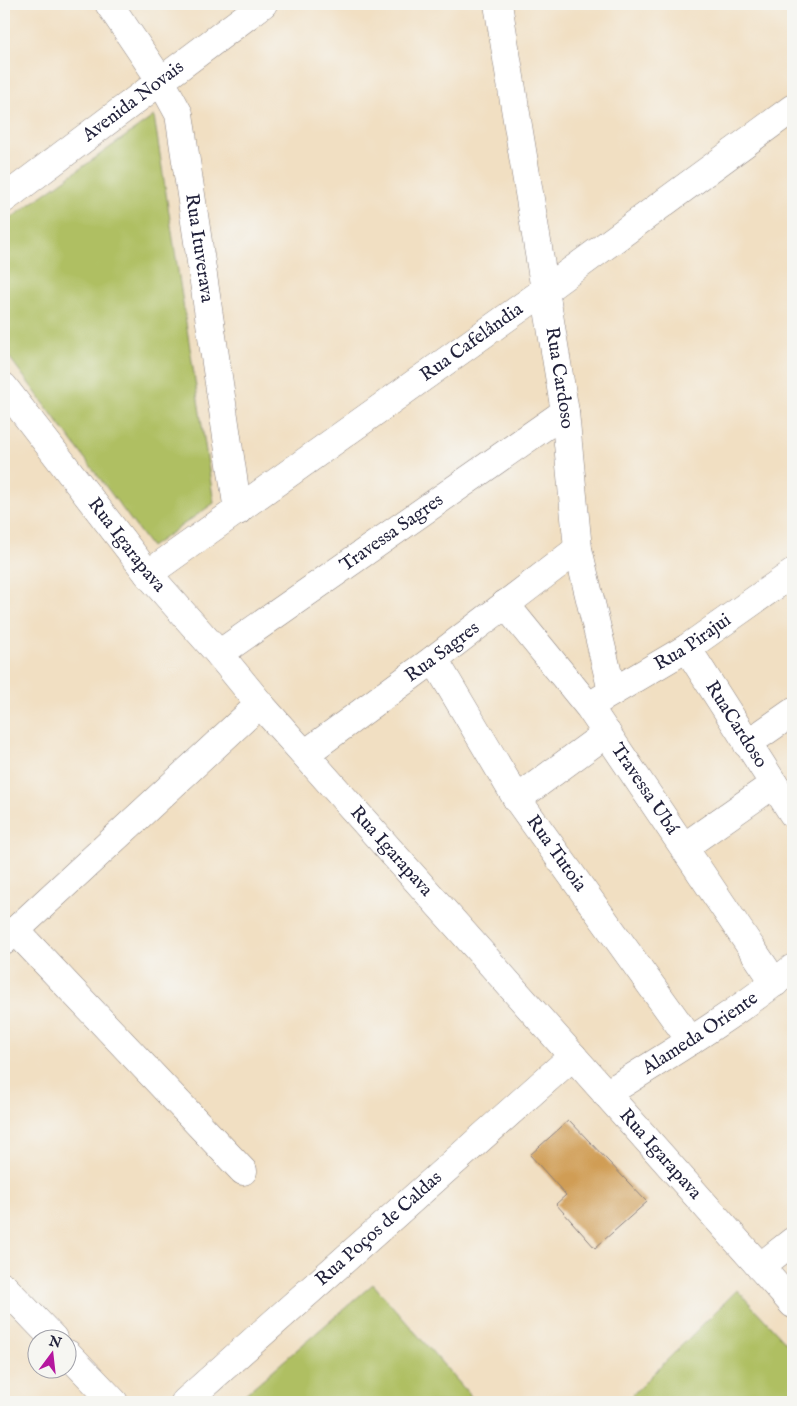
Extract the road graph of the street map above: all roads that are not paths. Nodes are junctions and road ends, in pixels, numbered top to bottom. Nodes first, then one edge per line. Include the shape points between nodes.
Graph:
1 (109, 4) edge
2 (263, 4) edge
3 (498, 4) edge
4 (161, 81) junction
5 (793, 108) edge
6 (4, 199) edge
7 (544, 291) junction
8 (4, 387) edge
9 (564, 412) junction
10 (238, 511) junction
11 (578, 549) junction
12 (793, 573) edge
13 (148, 574) junction
14 (505, 604) junction
15 (687, 648) junction
16 (219, 654) junction
17 (434, 659) junction
18 (612, 691) junction
19 (260, 704) junction
20 (589, 707) junction
21 (793, 712) edge
22 (607, 733) junction
23 (747, 744) junction
24 (305, 754) junction
25 (517, 798) junction
26 (786, 799) edge
27 (684, 847) junction
28 (10, 935) edge
29 (784, 975) edge
30 (691, 1041) junction
31 (574, 1056) junction
32 (606, 1094) junction
33 (243, 1171) dead end
34 (793, 1241) edge
35 (760, 1267) junction
36 (4, 1286) edge
37 (793, 1304) edge
38 (44, 1328) edge
39 (78, 1364) edge
40 (114, 1402) edge
41 (185, 1402) edge

1 - 4 street, Rua Ituverava
2 - 4 street, Avenida Novais
3 - 7 street, Rua Cardoso
4 - 6 street, Avenida Novais
4 - 10 street, Rua Ituverava via 179,114
5 - 7 street, Rua Cafelândia
7 - 9 street, Rua Cardoso
7 - 10 street, Rua Cafelândia
8 - 13 street, Rua Igarapava
9 - 11 street, Rua Cardoso
9 - 16 street, Travessa Sagres
10 - 13 street, Rua Cafelândia
11 - 14 street, Rua Sagres
11 - 18 street, Rua Cardoso
12 - 15 street, Rua Pirajui
13 - 16 street, Rua Igarapava
14 - 17 street, Rua Sagres
14 - 20 street, Travessa Ubá
15 - 18 street, Rua Pirajui
15 - 23 street, RuaCardoso
16 - 19 street, Rua Igarapava
17 - 24 street, Rua Sagres
17 - 25 street, Rua Tutoia
18 - 20 street, Rua Pirajui
19 - 24 street, Rua Igarapava
19 - 28 street
20 - 22 street, Travessa Ubá
21 - 23 street
22 - 25 street
22 - 27 street, Travessa Ubá
23 - 26 street, RuaCardoso
24 - 31 street, Rua Igarapava
25 - 30 street, Rua Tutoia
26 - 27 street
27 - 29 street, Travessa Ubá
28 - 33 street
29 - 30 street, Alameda Oriente
30 - 32 street, Alameda Oriente
31 - 32 street, Rua Igarapava
31 - 41 street, Rua Poços de Caldas
32 - 35 street, Rua Igarapava
34 - 35 street
35 - 37 street, Rua Igarapava
36 - 38 street
39 - 40 street

